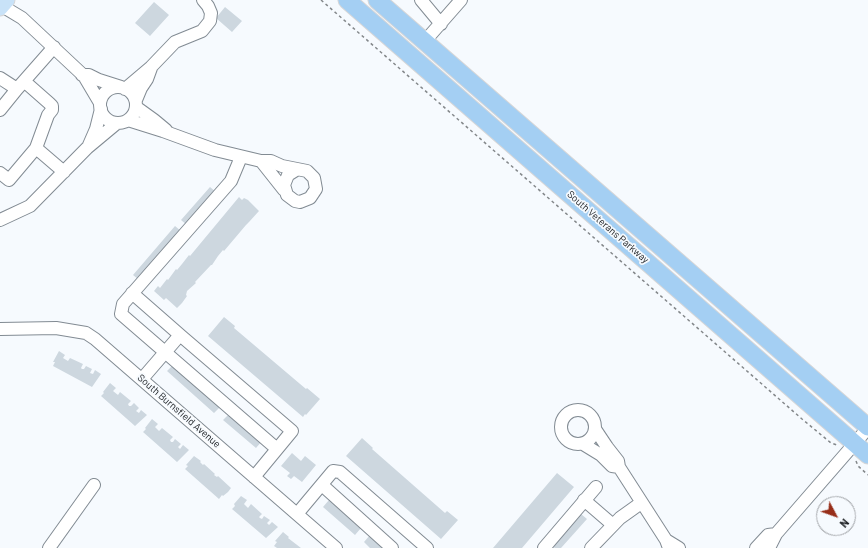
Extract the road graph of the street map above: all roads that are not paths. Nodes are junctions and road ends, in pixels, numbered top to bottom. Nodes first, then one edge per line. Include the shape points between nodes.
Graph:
1 (203, 0) edge
2 (347, 0) edge
3 (377, 0) edge
4 (421, 0) edge
5 (461, 0) edge
6 (3, 5) edge
7 (441, 24) junction
8 (425, 41) junction
9 (54, 47) junction
10 (151, 67) junction
11 (82, 75) junction
12 (0, 78) edge
13 (21, 85) junction
14 (124, 88) junction
15 (136, 104) junction
16 (2, 105) edge
17 (101, 106) junction
18 (123, 122) junction
19 (170, 134) junction
20 (36, 148) junction
21 (87, 148) junction
22 (241, 157) junction
23 (261, 161) junction
24 (296, 170) junction
25 (64, 172) junction
26 (0, 173) edge
27 (284, 190) junction
28 (0, 220) edge
29 (132, 294) junction
30 (0, 329) edge
31 (180, 335) junction
32 (165, 352) junction
33 (142, 379) junction
34 (868, 427) edge
35 (595, 429) junction
36 (583, 444) junction
37 (850, 447) junction
38 (277, 449) junction
39 (868, 455) edge
40 (619, 467) junction
41 (254, 477) junction
42 (94, 485) dead end
43 (322, 485) junction
44 (596, 487) dead end
45 (584, 500) junction
46 (641, 503) junction
47 (297, 514) junction
48 (613, 525) junction
49 (776, 534) junction
50 (667, 544) edge
51 (49, 548) edge
52 (336, 548) edge
53 (392, 548) edge
54 (428, 548) edge
55 (544, 548) edge
56 (591, 548) edge
57 (679, 548) edge
58 (756, 548) edge
59 (769, 548) edge

1 - 10 street via 211,13 210,21 202,31 175,42
2 - 37 highway, South Veterans Parkway via 628,244
3 - 8 highway, South Veterans Parkway
4 - 7 street
5 - 7 street
6 - 9 street via 22,18
7 - 8 street
8 - 34 highway, South Veterans Parkway
9 - 11 street
9 - 13 street
10 - 14 street
10 - 15 street via 147,80 140,88
11 - 14 street via 89,75
11 - 17 street
12 - 13 street
13 - 16 street
13 - 20 street via 52,106
14 - 15 street via 133,94
14 - 17 street via 111,88 102,97
15 - 18 street via 132,116
15 - 19 street
17 - 18 street via 107,119
17 - 21 street via 96,129
18 - 19 street
18 - 21 street
19 - 22 street
20 - 25 street
20 - 26 street via 8,180
21 - 25 street
22 - 23 street
22 - 29 street via 231,181
23 - 24 street
23 - 27 street
24 - 27 street via 285,180
24 - 27 street via 307,171 314,178 314,194 306,201 295,201
25 - 28 street via 30,206
29 - 31 street
29 - 32 street via 123,304 121,314
30 - 33 street, South Burnsfield Avenue via 56,328 86,333
31 - 32 street
31 - 38 street via 292,431
32 - 33 street
32 - 38 street
33 - 41 street, South Burnsfield Avenue
34 - 37 street
35 - 36 street via 590,439
35 - 36 street via 593,418 585,410 574,410 564,416 560,427 564,438 574,444
35 - 40 street via 618,461
36 - 40 street via 601,455 612,466
37 - 39 highway, South Veterans Parkway
37 - 49 street
38 - 41 street
40 - 46 street
41 - 47 street, South Burnsfield Avenue
42 - 51 street
43 - 47 street
43 - 53 street
43 - 54 street via 333,471 340,472
44 - 45 street
45 - 48 street
45 - 55 street
46 - 48 street
46 - 50 street
47 - 52 street, South Burnsfield Avenue
48 - 56 street
49 - 58 street via 768,535
49 - 59 street
50 - 57 street

